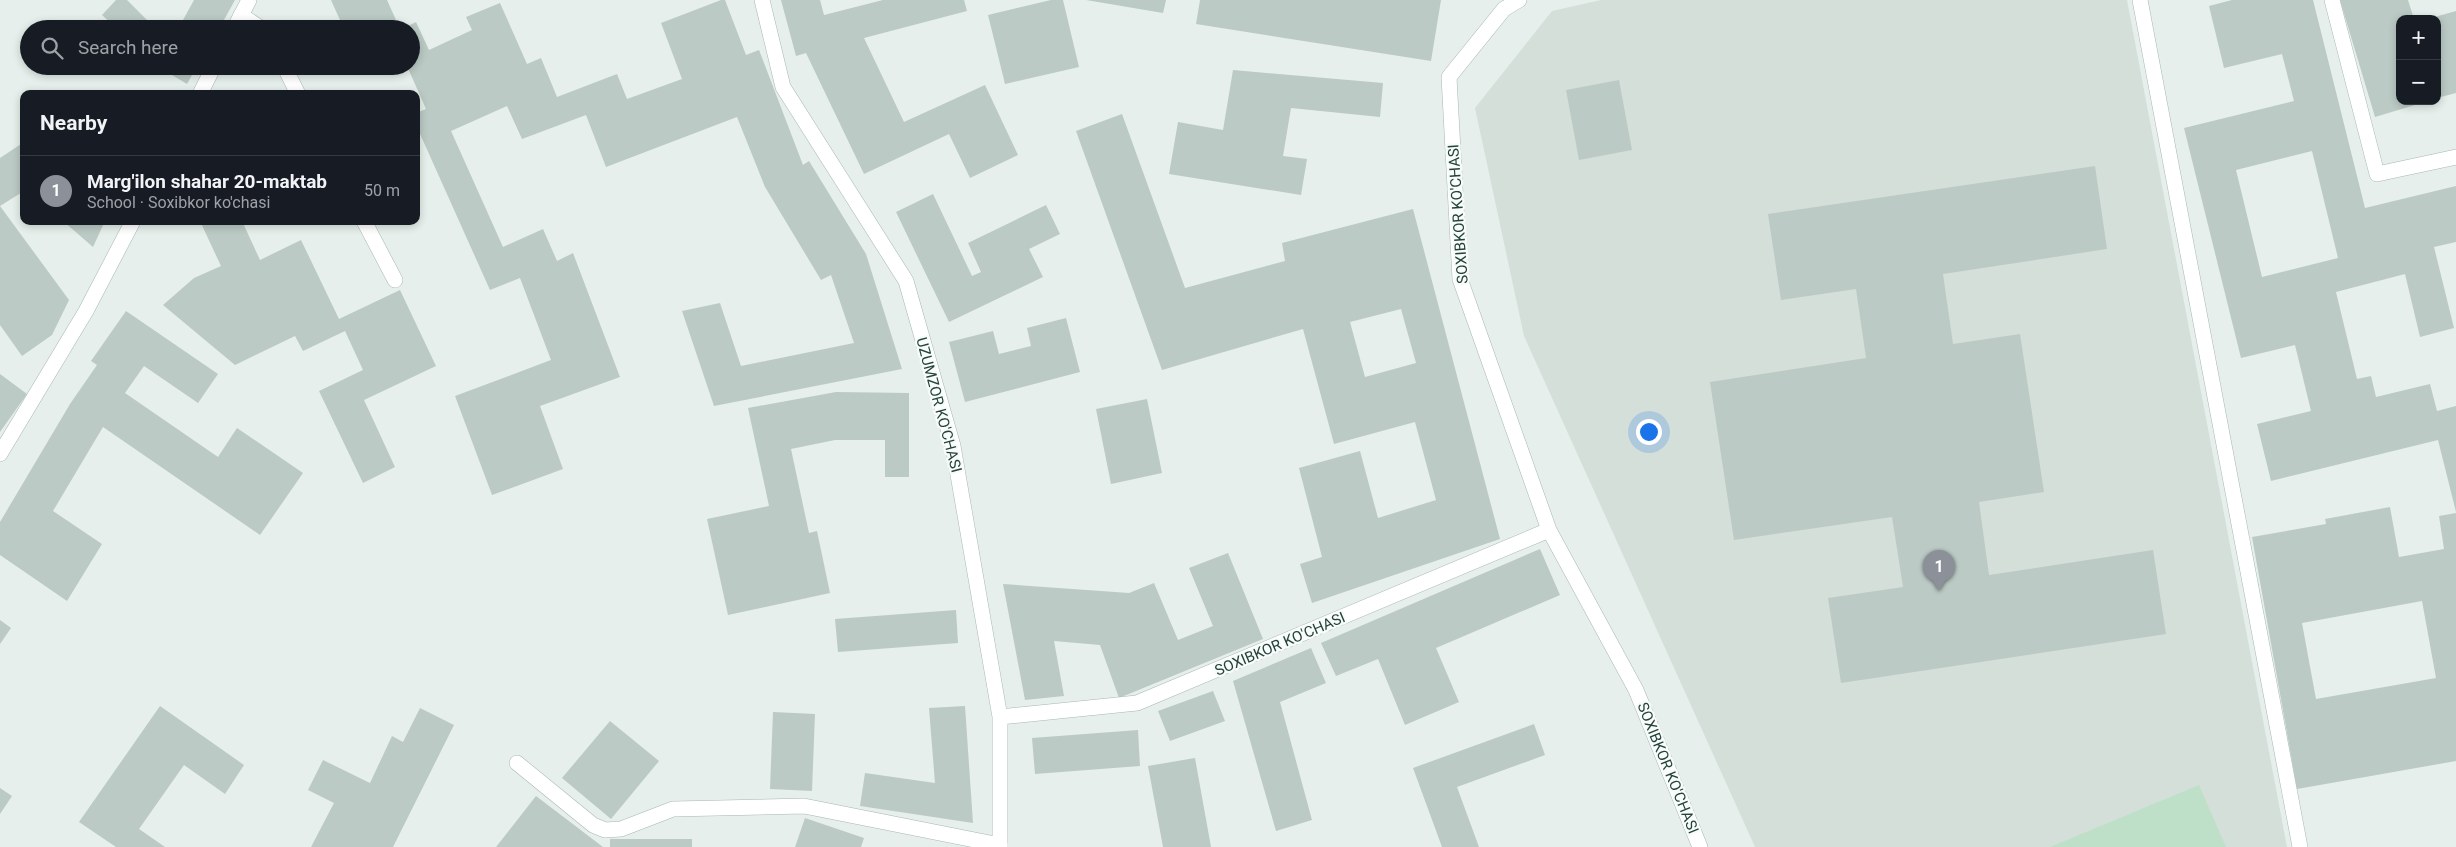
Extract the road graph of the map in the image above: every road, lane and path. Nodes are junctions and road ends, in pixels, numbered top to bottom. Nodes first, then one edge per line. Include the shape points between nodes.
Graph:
1 (249, 0) edge
2 (762, 0) edge
3 (1518, 0) edge
4 (2140, 0) edge
5 (2332, 0) edge
6 (238, 20) edge
7 (210, 75) edge
8 (288, 75) edge
9 (202, 90) edge
10 (296, 90) edge
11 (2456, 157) edge
12 (131, 225) edge
13 (366, 225) edge
14 (395, 280) dead end
15 (0, 454) edge
16 (1549, 530) junction
17 (1000, 717) junction
18 (517, 763) dead end
19 (1000, 846) edge
20 (1700, 847) edge
21 (2300, 847) edge

1 - 6 street
2 - 17 street, UZUMZOR KO'CHASI via 783,87 906,281 952,446
3 - 16 street, SOXIBKOR KO'CHASI via 1504,9 1449,77 1460,279
4 - 21 street
5 - 11 street via 2377,174
7 - 9 street
8 - 10 street
12 - 15 street via 86,311
13 - 14 street
16 - 17 street, SOXIBKOR KO'CHASI via 1137,703
16 - 20 street, SOXIBKOR KO'CHASI via 1636,690
17 - 19 street, UZUMZOR KO'CHASI
18 - 19 street via 593,825 605,830 621,829 673,809 804,806

